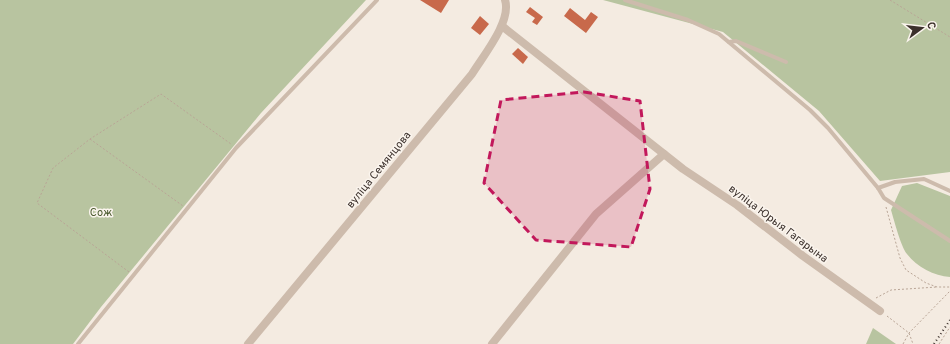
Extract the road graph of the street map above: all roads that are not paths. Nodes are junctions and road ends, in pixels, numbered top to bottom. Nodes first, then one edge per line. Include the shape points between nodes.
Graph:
1 (377, 0) edge
2 (505, 0) edge
3 (625, 0) edge
4 (502, 26) junction
5 (729, 42) junction
6 (786, 62) dead end
7 (664, 154) junction
8 (878, 188) junction
9 (950, 190) edge
10 (950, 241) edge
11 (880, 311) road end
12 (78, 344) edge
13 (248, 344) edge
14 (492, 344) edge

1 - 12 lane via 236,148
2 - 4 street, вуліца Семянцова via 507,5
3 - 5 lane via 707,27
4 - 7 street, вуліца Юрыя Гагарына
4 - 13 street, вуліца Семянцова via 472,74
5 - 6 lane via 736,40
5 - 8 lane via 810,110
7 - 11 street, вуліца Юрыя Гагарына
7 - 14 street via 596,214
8 - 9 lane via 895,182 924,179
8 - 10 lane via 884,198

